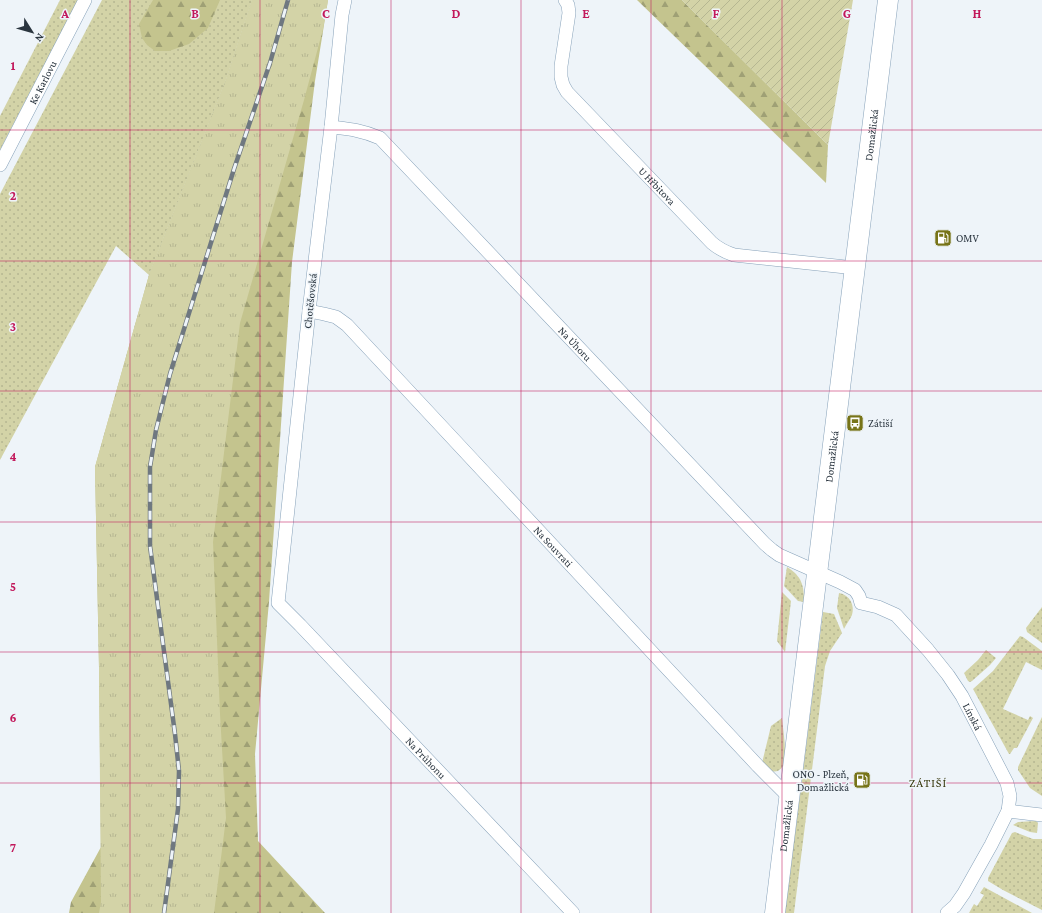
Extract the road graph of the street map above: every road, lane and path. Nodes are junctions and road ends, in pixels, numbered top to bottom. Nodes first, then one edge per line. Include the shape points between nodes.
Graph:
1 (85, 0) edge
2 (345, 0) edge
3 (566, 0) edge
4 (888, 0) edge
5 (331, 127) junction
6 (0, 165) edge
7 (855, 268) junction
8 (309, 312) junction
9 (817, 572) junction
10 (278, 603) joint
11 (789, 797) junction
12 (1008, 811) junction
13 (1042, 815) edge
14 (572, 913) edge
15 (775, 913) edge
16 (947, 913) edge

1 - 6 street, Ke Karlovu
2 - 5 street, Chotěšovská
3 - 7 street, U Hřbitova via 569,13 560,66 563,85 567,92 712,243 734,255
4 - 7 main road, Domažlická
5 - 8 street, Chotěšovská
5 - 9 street, Na Úhoru via 357,130 380,138 765,544 779,555
7 - 9 main road, Domažlická
8 - 10 street, Chotěšovská
8 - 11 street, Na Souvrati via 336,317 347,325
9 - 11 main road, Domažlická
9 - 12 street, Línská via 855,590 861,603 878,607 896,616 948,675 962,696 1004,776 1010,796
10 - 14 street, Na Průhonu
11 - 15 main road, Domažlická
12 - 13 street
12 - 16 street, Línská via 964,893

